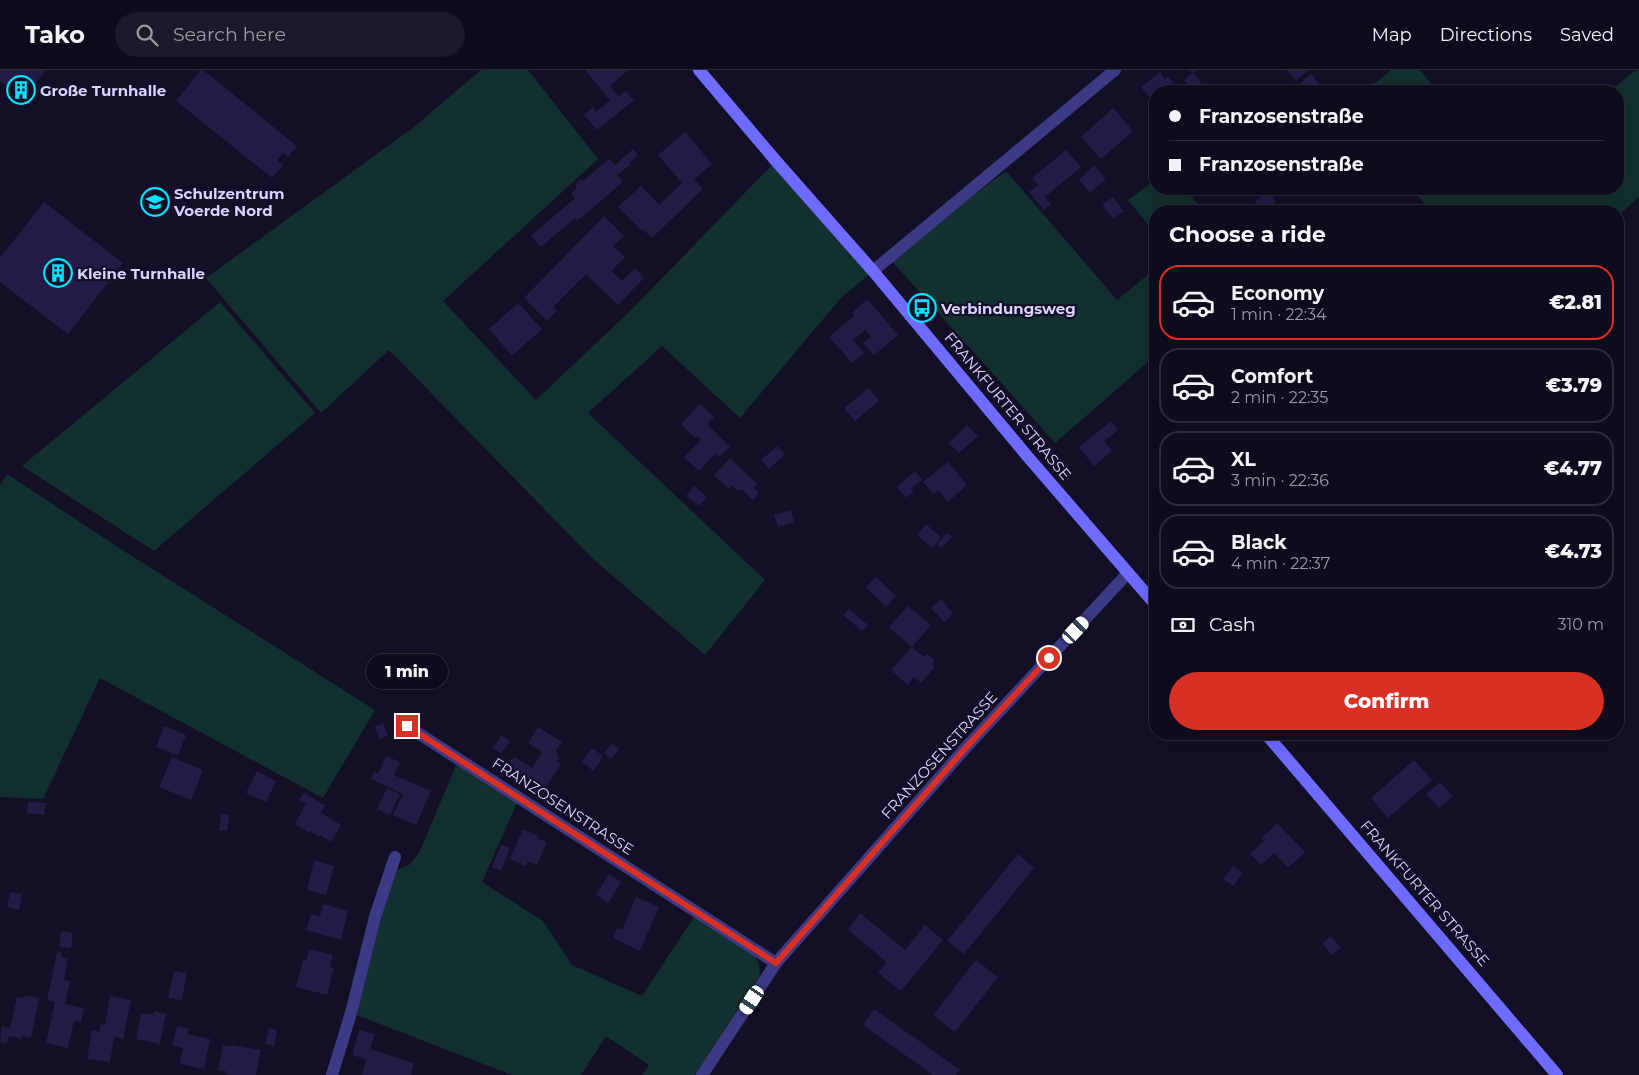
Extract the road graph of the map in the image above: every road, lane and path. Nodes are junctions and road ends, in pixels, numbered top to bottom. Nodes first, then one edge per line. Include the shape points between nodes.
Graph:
1 (699, 70) edge
2 (1115, 70) edge
3 (873, 271) junction
4 (1128, 573) junction
5 (1149, 597) edge
6 (407, 726) dead end
7 (1271, 740) edge
8 (395, 857) dead end
9 (776, 963) junction
10 (332, 1075) edge
11 (702, 1075) edge
12 (1557, 1075) edge

1 - 3 main road, FRANKFURTER STRASSE
2 - 3 street
3 - 4 main road, FRANKFURTER STRASSE
4 - 5 main road, FRANKFURTER STRASSE
4 - 9 street, FRANZOSENSTRASSE via 970,743
6 - 9 street, FRANZOSENSTRASSE
7 - 12 main road, FRANKFURTER STRASSE
8 - 10 street via 375,917
9 - 11 street, FRANZOSENSTRASSE

